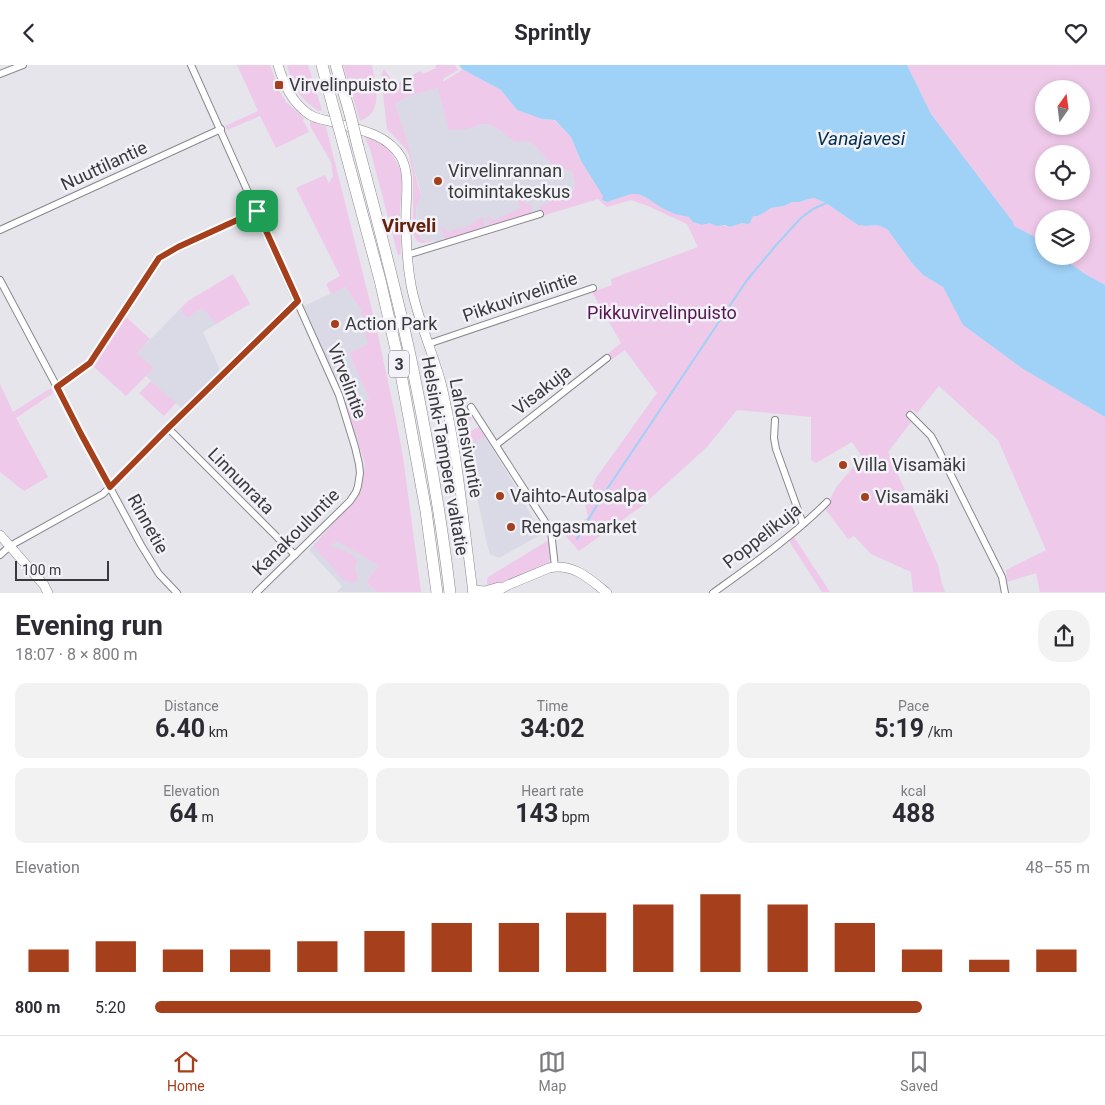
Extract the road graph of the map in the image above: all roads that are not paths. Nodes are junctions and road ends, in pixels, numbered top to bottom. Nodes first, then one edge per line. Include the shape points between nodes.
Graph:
1 (22, 65) edge
2 (192, 65) edge
3 (278, 65) edge
4 (322, 65) edge
5 (336, 65) edge
6 (0, 74) edge
7 (221, 129) junction
8 (257, 211) junction
9 (540, 214) dead end
10 (0, 230) edge
11 (407, 255) junction
12 (0, 280) edge
13 (593, 288) dead end
14 (298, 301) junction
15 (428, 344) junction
16 (607, 359) dead end
17 (57, 387) junction
18 (471, 407) dead end
19 (910, 415) dead end
20 (775, 419) dead end
21 (168, 428) junction
22 (496, 445) junction
23 (110, 487) junction
24 (356, 492) joint
25 (828, 501) dead end
26 (803, 524) junction
27 (0, 535) edge
28 (10, 546) junction
29 (0, 555) edge
30 (295, 555) junction
31 (555, 567) junction
32 (508, 585) junction
33 (472, 591) edge
34 (48, 593) edge
35 (177, 593) edge
36 (256, 593) edge
37 (437, 593) edge
38 (450, 593) edge
39 (494, 593) edge
40 (607, 593) edge
41 (713, 593) edge
42 (1005, 593) edge

1 - 6 street
2 - 7 street, Virvelintie
3 - 11 main road, Lahdensivuntie via 288,91 311,115 382,135 400,156 406,170
4 - 37 highway, Helsinki-Tampere valtatie / 3, bridge via 380,280 426,511
5 - 38 highway, Helsinki-Tampere valtatie / 3, bridge via 413,369 439,509
7 - 8 street, Virvelintie
7 - 10 street, Nuuttilantie
8 - 14 street, Virvelintie
8 - 17 street via 159,258 90,363
9 - 11 street
11 - 15 main road, Lahdensivuntie via 411,287
12 - 17 street, Rinnetie
13 - 15 street, Pikkuvirvelintie
14 - 21 street
14 - 24 street, Virvelintie via 335,384 355,447 360,473
15 - 33 main road, Lahdensivuntie via 451,429
16 - 22 street, Visakuja
17 - 23 street, Rinnetie
18 - 22 street
19 - 42 street via 931,436 938,449 1002,577
20 - 26 street via 776,449
21 - 23 street
21 - 30 street, Linnunrata
22 - 31 street via 552,531
23 - 28 street
23 - 35 street, Rinnetie via 159,574
24 - 30 street, Kanakouluntie
25 - 26 street, Poppelikuja
26 - 41 street, Poppelikuja
27 - 28 main road
28 - 29 street
28 - 34 main road
30 - 36 street, Kanakouluntie
31 - 32 main road
31 - 40 main road via 580,572
32 - 33 main road
32 - 39 main road

